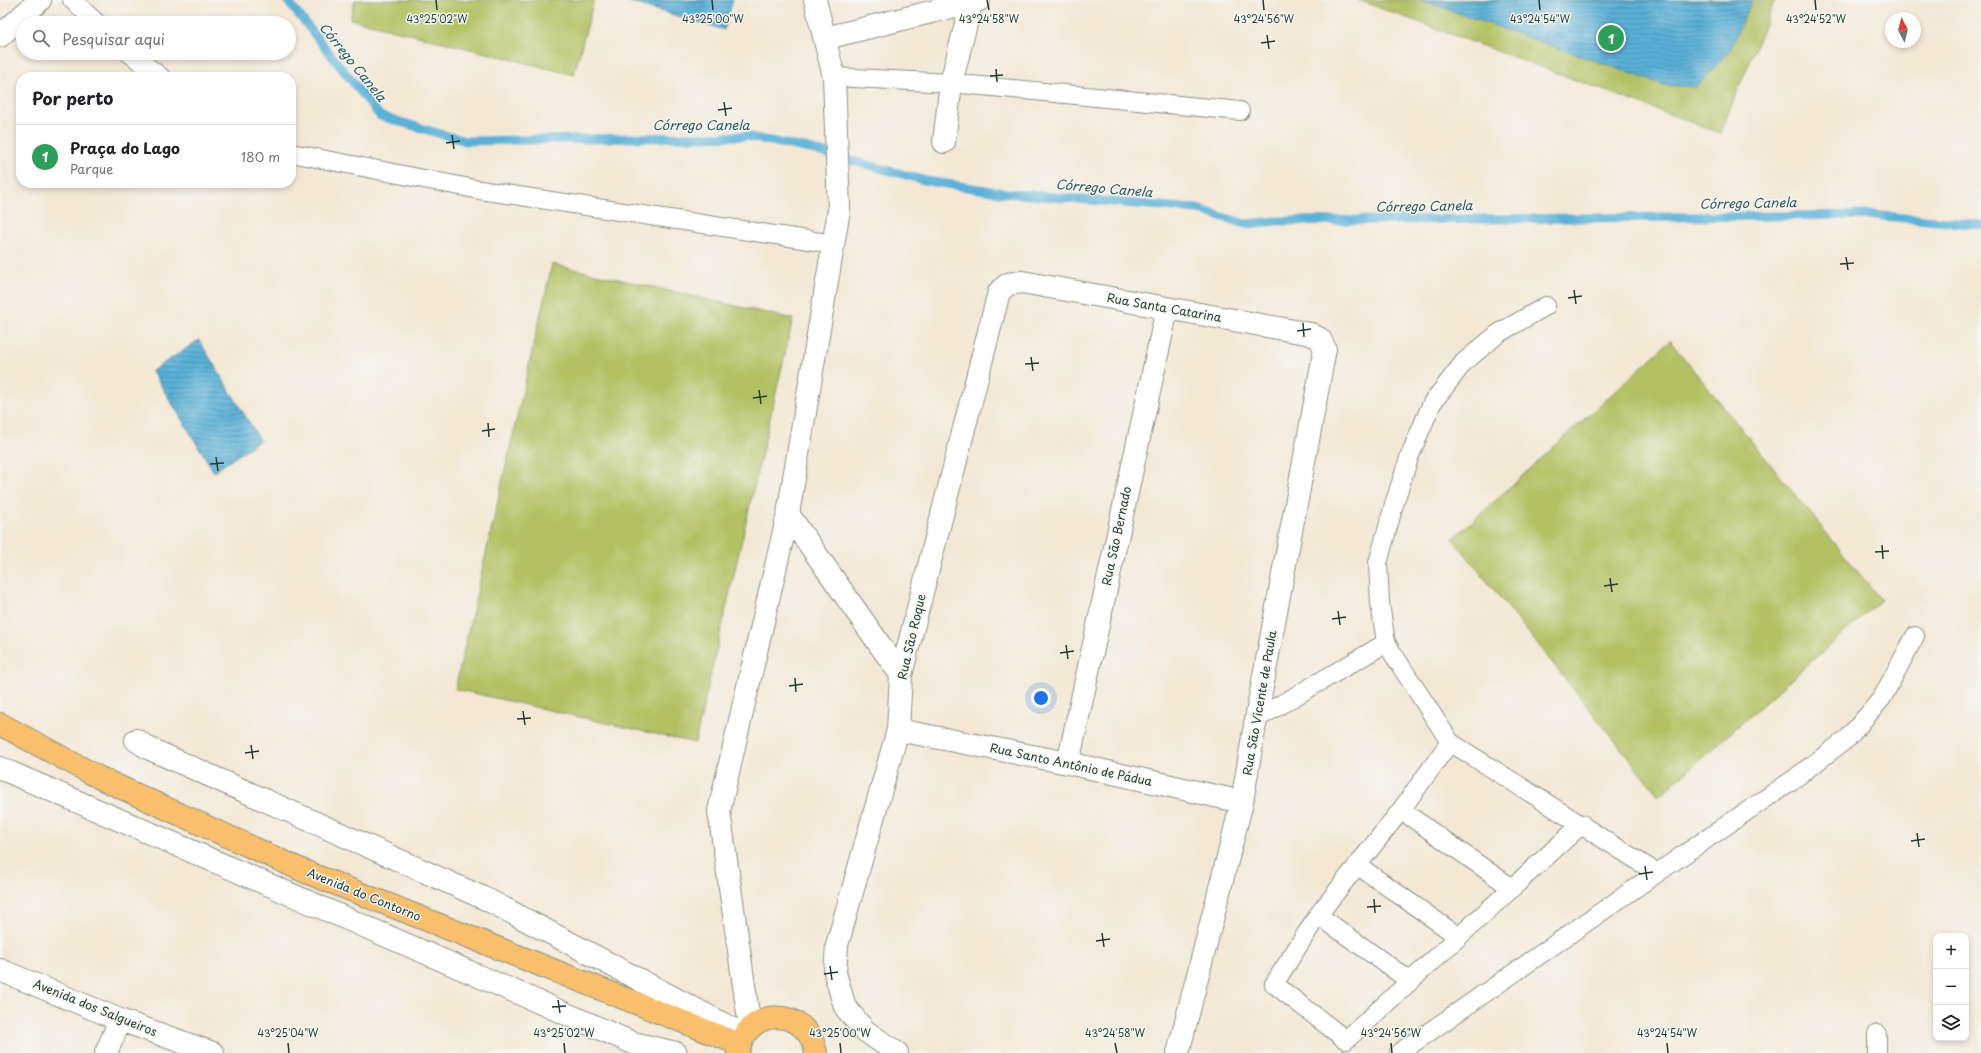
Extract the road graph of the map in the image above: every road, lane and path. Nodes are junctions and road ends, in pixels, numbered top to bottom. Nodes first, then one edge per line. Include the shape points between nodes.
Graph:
1 (40, 0) edge
2 (72, 0) edge
3 (815, 0) edge
4 (974, 1) edge
5 (22, 16) edge
6 (89, 16) edge
7 (16, 22) edge
8 (0, 36) edge
9 (826, 38) junction
10 (138, 60) edge
11 (154, 72) edge
12 (834, 77) junction
13 (951, 83) junction
14 (1240, 111) dead end
15 (944, 142) dead end
16 (296, 153) edge
17 (834, 244) junction
18 (999, 292) joint
19 (1546, 306) dead end
20 (1167, 309) junction
21 (1325, 349) joint
22 (788, 514) junction
23 (1915, 636) dead end
24 (1386, 643) junction
25 (902, 675) junction
26 (1256, 719) junction
27 (0, 724) edge
28 (898, 730) junction
29 (136, 740) dead end
30 (1450, 742) junction
31 (1068, 763) junction
32 (0, 768) edge
33 (1242, 802) junction
34 (1402, 810) junction
35 (1582, 824) junction
36 (1357, 865) junction
37 (1657, 872) junction
38 (1512, 888) junction
39 (1318, 915) junction
40 (1459, 937) junction
41 (0, 970) edge
42 (1410, 981) junction
43 (120, 1020) junction
44 (1877, 1034) dead end
45 (743, 1040) edge
46 (106, 1053) edge
47 (213, 1053) edge
48 (676, 1053) edge
49 (816, 1053) edge
50 (897, 1053) edge
51 (1178, 1053) edge
52 (1399, 1053) edge
53 (1877, 1053) edge

1 - 5 street
2 - 6 lane
3 - 9 street
4 - 9 street
4 - 13 street
7 - 8 street
9 - 12 street
10 - 11 lane
12 - 13 lane
12 - 17 street via 839,210
13 - 14 lane
13 - 15 street
16 - 17 lane via 480,190
17 - 22 street
18 - 20 street, Rua Santa Catarina via 1008,284 1022,282
18 - 25 street, Rua São Roque
19 - 24 lane via 1499,333 1464,362 1432,403 1410,455 1378,563
20 - 21 street, Rua Santa Catarina via 1311,334 1320,339
20 - 31 street, Rua São Bernado
21 - 26 street, Rua São Vicente de Paula
22 - 25 street
22 - 45 street via 719,811
23 - 37 lane via 1882,698 1848,738 1794,779
24 - 26 lane
24 - 30 lane
25 - 28 street, Rua São Roque
26 - 33 street, Rua São Vicente de Paula
27 - 45 main road, Avenida do Contorno via 100,778 306,872
28 - 31 street, Rua Santo Antônio de Pádua
28 - 50 street, Rua São Roque via 837,945 835,973 845,1007 864,1030
29 - 45 street via 148,748 488,900
30 - 34 lane
30 - 35 lane
31 - 33 street, Rua Santo Antônio de Pádua
32 - 48 street via 633,1043
33 - 51 street, Rua São Vicente de Paula
34 - 36 lane
34 - 38 lane
35 - 37 lane
35 - 38 lane
36 - 39 lane
36 - 40 lane
37 - 52 lane
38 - 40 lane
39 - 42 lane
39 - 42 lane via 1274,984 1346,1040
40 - 42 lane
41 - 43 street, Avenida dos Salgueiros
43 - 46 street
43 - 47 street, Avenida dos Salgueiros
44 - 53 lane
45 - 49 main road via 764,1018 781,1017 797,1022 809,1034

